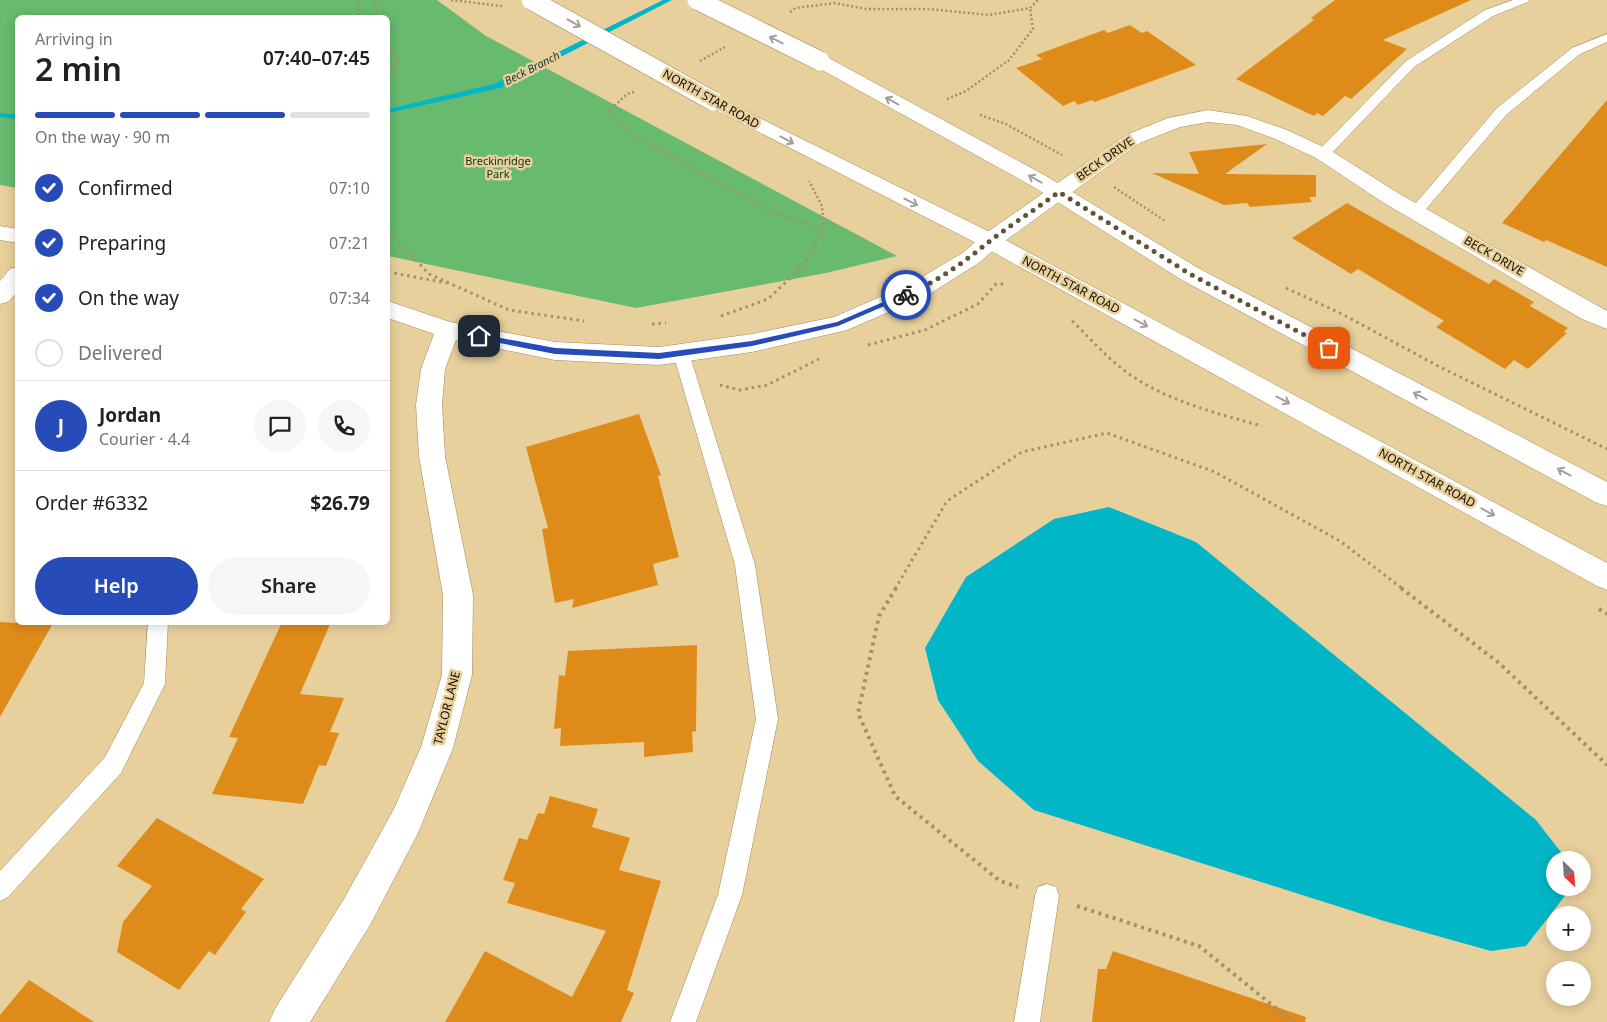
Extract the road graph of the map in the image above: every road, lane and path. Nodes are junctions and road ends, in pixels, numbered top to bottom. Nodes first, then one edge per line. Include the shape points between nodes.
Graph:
1 (358, 0) edge
2 (375, 0) edge
3 (451, 0) edge
4 (531, 0) edge
5 (697, 0) edge
6 (1038, 0) edge
7 (1524, 0) edge
8 (506, 7) dead end
9 (1030, 8) junction
10 (788, 13) dead end
11 (360, 15) edge
12 (378, 15) edge
13 (1607, 38) edge
14 (729, 45) dead end
15 (390, 47) edge
16 (695, 64) dead end
17 (390, 72) edge
18 (635, 92) dead end
19 (950, 98) junction
20 (946, 100) dead end
21 (954, 102) dead end
22 (979, 114) dead end
23 (1323, 154) junction
24 (1088, 172) junction
25 (808, 178) dead end
26 (1059, 192) junction
27 (1416, 212) junction
28 (1170, 225) dead end
29 (824, 228) junction
30 (0, 233) edge
31 (392, 235) dead end
32 (15, 236) edge
33 (990, 241) junction
34 (390, 272) edge
35 (15, 279) edge
36 (453, 284) junction
37 (1015, 285) dead end
38 (1282, 286) dead end
39 (0, 296) edge
40 (390, 310) edge
41 (718, 317) dead end
42 (1071, 320) dead end
43 (1607, 320) edge
44 (585, 321) dead end
45 (671, 323) dead end
46 (652, 324) dead end
47 (448, 330) junction
48 (865, 346) dead end
49 (821, 358) dead end
50 (684, 363) junction
51 (1264, 426) dead end
52 (1607, 449) edge
53 (1607, 495) edge
54 (1607, 577) edge
55 (1598, 608) dead end
56 (1607, 614) edge
57 (158, 625) edge
58 (1607, 766) edge
59 (0, 889) edge
60 (1047, 896) junction
61 (288, 1022) edge
62 (683, 1022) edge
63 (1027, 1022) edge
64 (1293, 1022) edge

1 - 11 path
2 - 12 path
3 - 8 path
4 -> 33 main road, NORTH STAR ROAD, bridge via 789,141
26 -> 5 main road, bridge via 820,62
6 - 9 path
7 - 23 lane via 1489,13 1410,64
9 - 10 path via 989,15 929,9 867,9 834,3 796,8
9 - 19 path via 1033,29 1008,60 966,91
13 - 27 lane via 1576,51 1502,111
14 - 16 path
15 - 17 path via 400,63
18 - 29 path via 627,94 609,111 630,133 771,212
19 - 20 path
19 - 21 path
22 - 24 path via 1006,124
23 - 24 main road, BECK DRIVE via 1240,120 1208,116 1175,122 1133,139
23 - 27 main road, BECK DRIVE
24 - 26 main road, BECK DRIVE
24 - 28 path
25 - 29 path via 822,206
26 - 33 main road, BECK DRIVE
53 -> 26 main road via 1190,274
27 - 43 main road, BECK DRIVE
29 - 41 path via 804,265 768,299
30 - 32 main road
31 - 36 path via 429,274
33 - 50 main road, BECK DRIVE via 920,289 838,324 752,343
33 -> 54 main road, NORTH STAR ROAD
34 - 36 path
35 - 39 main road
36 - 44 path via 509,310
37 - 48 path via 996,284 978,304 924,330
38 - 52 path
40 - 47 main road, BECK DRIVE
42 - 51 path via 1111,360 1142,381 1197,408
45 - 46 path
47 - 50 main road, BECK DRIVE via 555,351 659,356
47 - 61 main road, TAYLOR LANE via 433,370 428,405 432,456 458,595 457,675 437,748 406,822 357,912
49 - 50 path via 767,385 740,390
50 - 62 lane via 745,565 767,719 730,895
55 - 56 path
57 - 59 lane via 154,684 113,765
58 - 60 path via 1499,663 1340,541 1215,472 1107,432 1022,452 947,502 879,616 858,713 895,796 1000,880
60 - 63 lane
60 - 64 path via 1199,946

